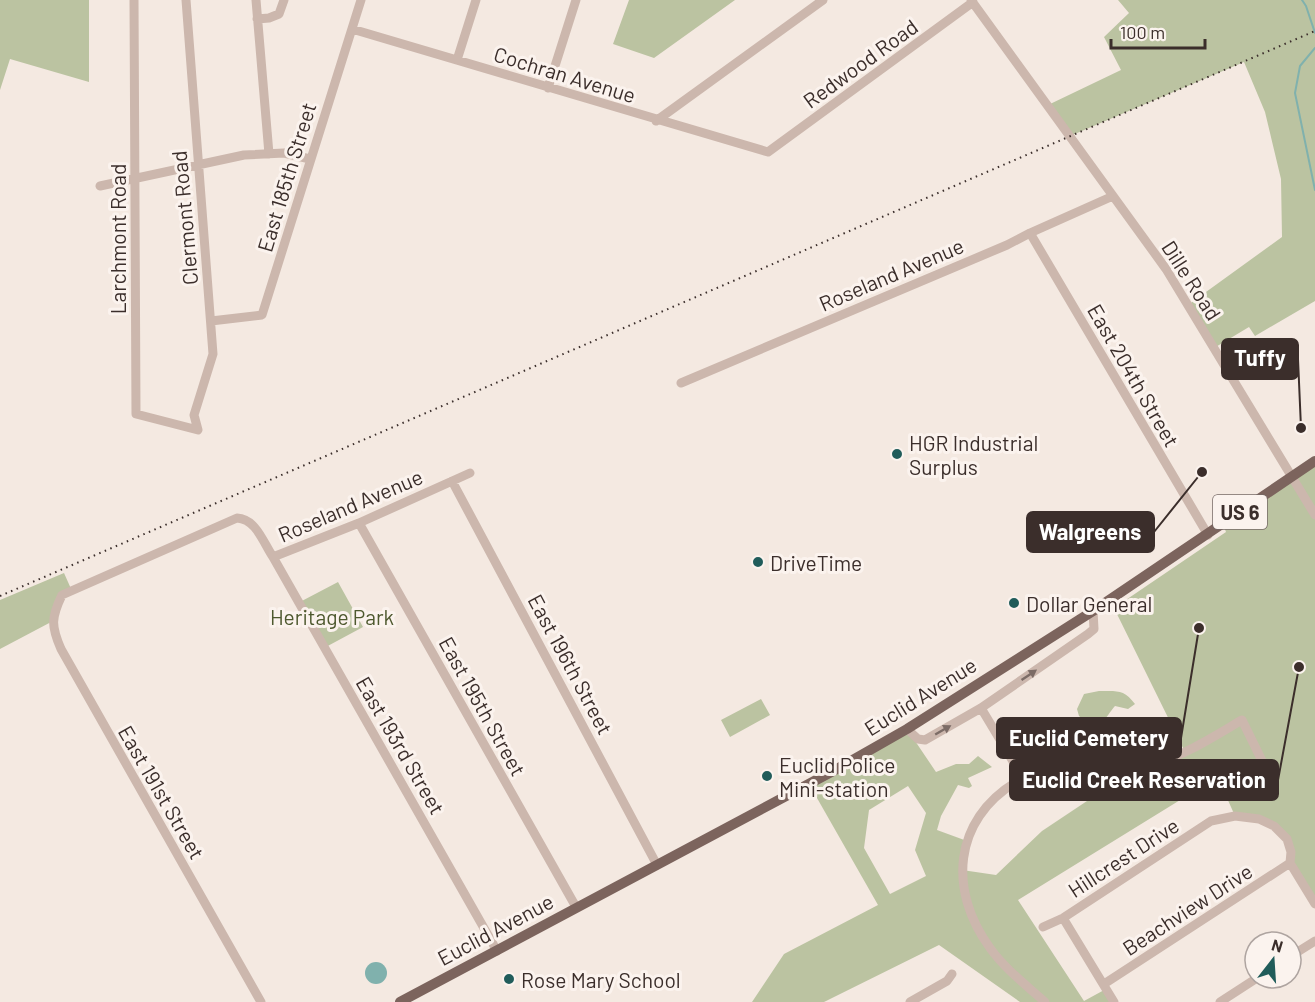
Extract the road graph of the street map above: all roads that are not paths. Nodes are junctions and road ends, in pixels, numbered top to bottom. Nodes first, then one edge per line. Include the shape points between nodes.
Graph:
1 (134, 0) edge
2 (186, 0) edge
3 (256, 0) edge
4 (284, 0) edge
5 (361, 0) edge
6 (476, 0) edge
7 (576, 0) edge
8 (823, 0) edge
9 (972, 1) edge
10 (257, 19) junction
11 (352, 29) junction
12 (457, 60) junction
13 (548, 88) junction
14 (656, 121) junction
15 (768, 152) joint
16 (269, 154) junction
17 (310, 159) junction
18 (198, 164) junction
19 (135, 178) junction
20 (100, 186) dead end
21 (1113, 196) junction
22 (1030, 233) junction
23 (211, 321) junction
24 (681, 383) dead end
25 (198, 430) joint
26 (1315, 461) edge
27 (470, 472) dead end
28 (1291, 476) junction
29 (452, 481) junction
30 (1315, 515) edge
31 (359, 523) junction
32 (1208, 535) junction
33 (273, 557) junction
34 (62, 595) joint
35 (1093, 611) junction
36 (981, 708) junction
37 (907, 729) junction
38 (1270, 777) dead end
39 (1023, 778) junction
40 (1290, 863) junction
41 (657, 865) junction
42 (1315, 904) edge
43 (576, 907) junction
44 (1063, 918) junction
45 (1043, 927) dead end
46 (497, 951) junction
47 (952, 974) dead end
48 (1104, 984) junction
49 (1243, 987) edge
50 (916, 1001) edge
51 (261, 1002) edge
52 (400, 1002) edge
53 (1045, 1002) edge
54 (1113, 1002) edge
55 (1220, 1002) edge

1 - 19 street, Larchmont Road
2 - 18 street, Clermont Road
3 - 10 street
4 - 10 street via 279,14
5 - 11 street, East 185th Street
6 - 12 street
7 - 13 street
8 - 14 street
9 - 15 street, Redwood Road
9 - 21 street, Dille Road
10 - 16 street
11 - 12 street, Cochran Avenue
11 - 17 street, East 185th Street
12 - 13 street, Cochran Avenue
13 - 14 street, Cochran Avenue
14 - 15 street, Cochran Avenue
16 - 17 street
16 - 18 street via 244,154
17 - 23 street, East 185th Street via 262,315
18 - 19 street
18 - 23 street, Clermont Road
19 - 20 street
19 - 25 street, Larchmont Road via 136,414
21 - 22 street, Roseland Avenue
21 - 28 street, Dille Road via 1166,269
22 - 24 street, Roseland Avenue
22 - 32 street, East 204th Street
23 - 25 street, Clermont Road via 213,354 195,415
26 - 28 main road, Euclid Avenue / US 6
27 - 29 street, Roseland Avenue
28 - 30 street, Dille Road
28 - 32 main road, Euclid Avenue / US 6
29 - 31 street, Roseland Avenue
29 - 41 street, East 196th Street
31 - 33 street, Roseland Avenue
31 - 43 street, East 195th Street
32 - 35 main road, Euclid Avenue / US 6
33 - 34 street, Roseland Avenue via 251,522 237,518
33 - 46 street, East 193rd Street
34 - 51 street, East 191st Street via 54,612 53,627 61,649
36 -> 35 street via 1094,629
35 - 37 main road, Euclid Avenue / US 6
37 -> 36 street via 925,740
36 - 39 street
37 - 41 main road, Euclid Avenue / US 6
38 - 39 street via 1242,720 1168,759 1153,758 1119,742 1102,739 1082,745 1036,775
39 - 53 street via 1002,791 980,815 966,844 962,882 982,937 1000,961
40 - 42 street
40 - 44 street, Hillcrest Drive via 1292,852 1287,839 1274,826 1259,819 1235,816 1211,821
40 - 48 street, Beachview Drive
41 - 43 main road, Euclid Avenue / US 6
43 - 46 main road, Euclid Avenue / US 6
44 - 45 street, Hillcrest Drive
44 - 48 street
46 - 52 main road, Euclid Avenue / US 6
47 - 50 street
48 - 54 street
49 - 55 street

